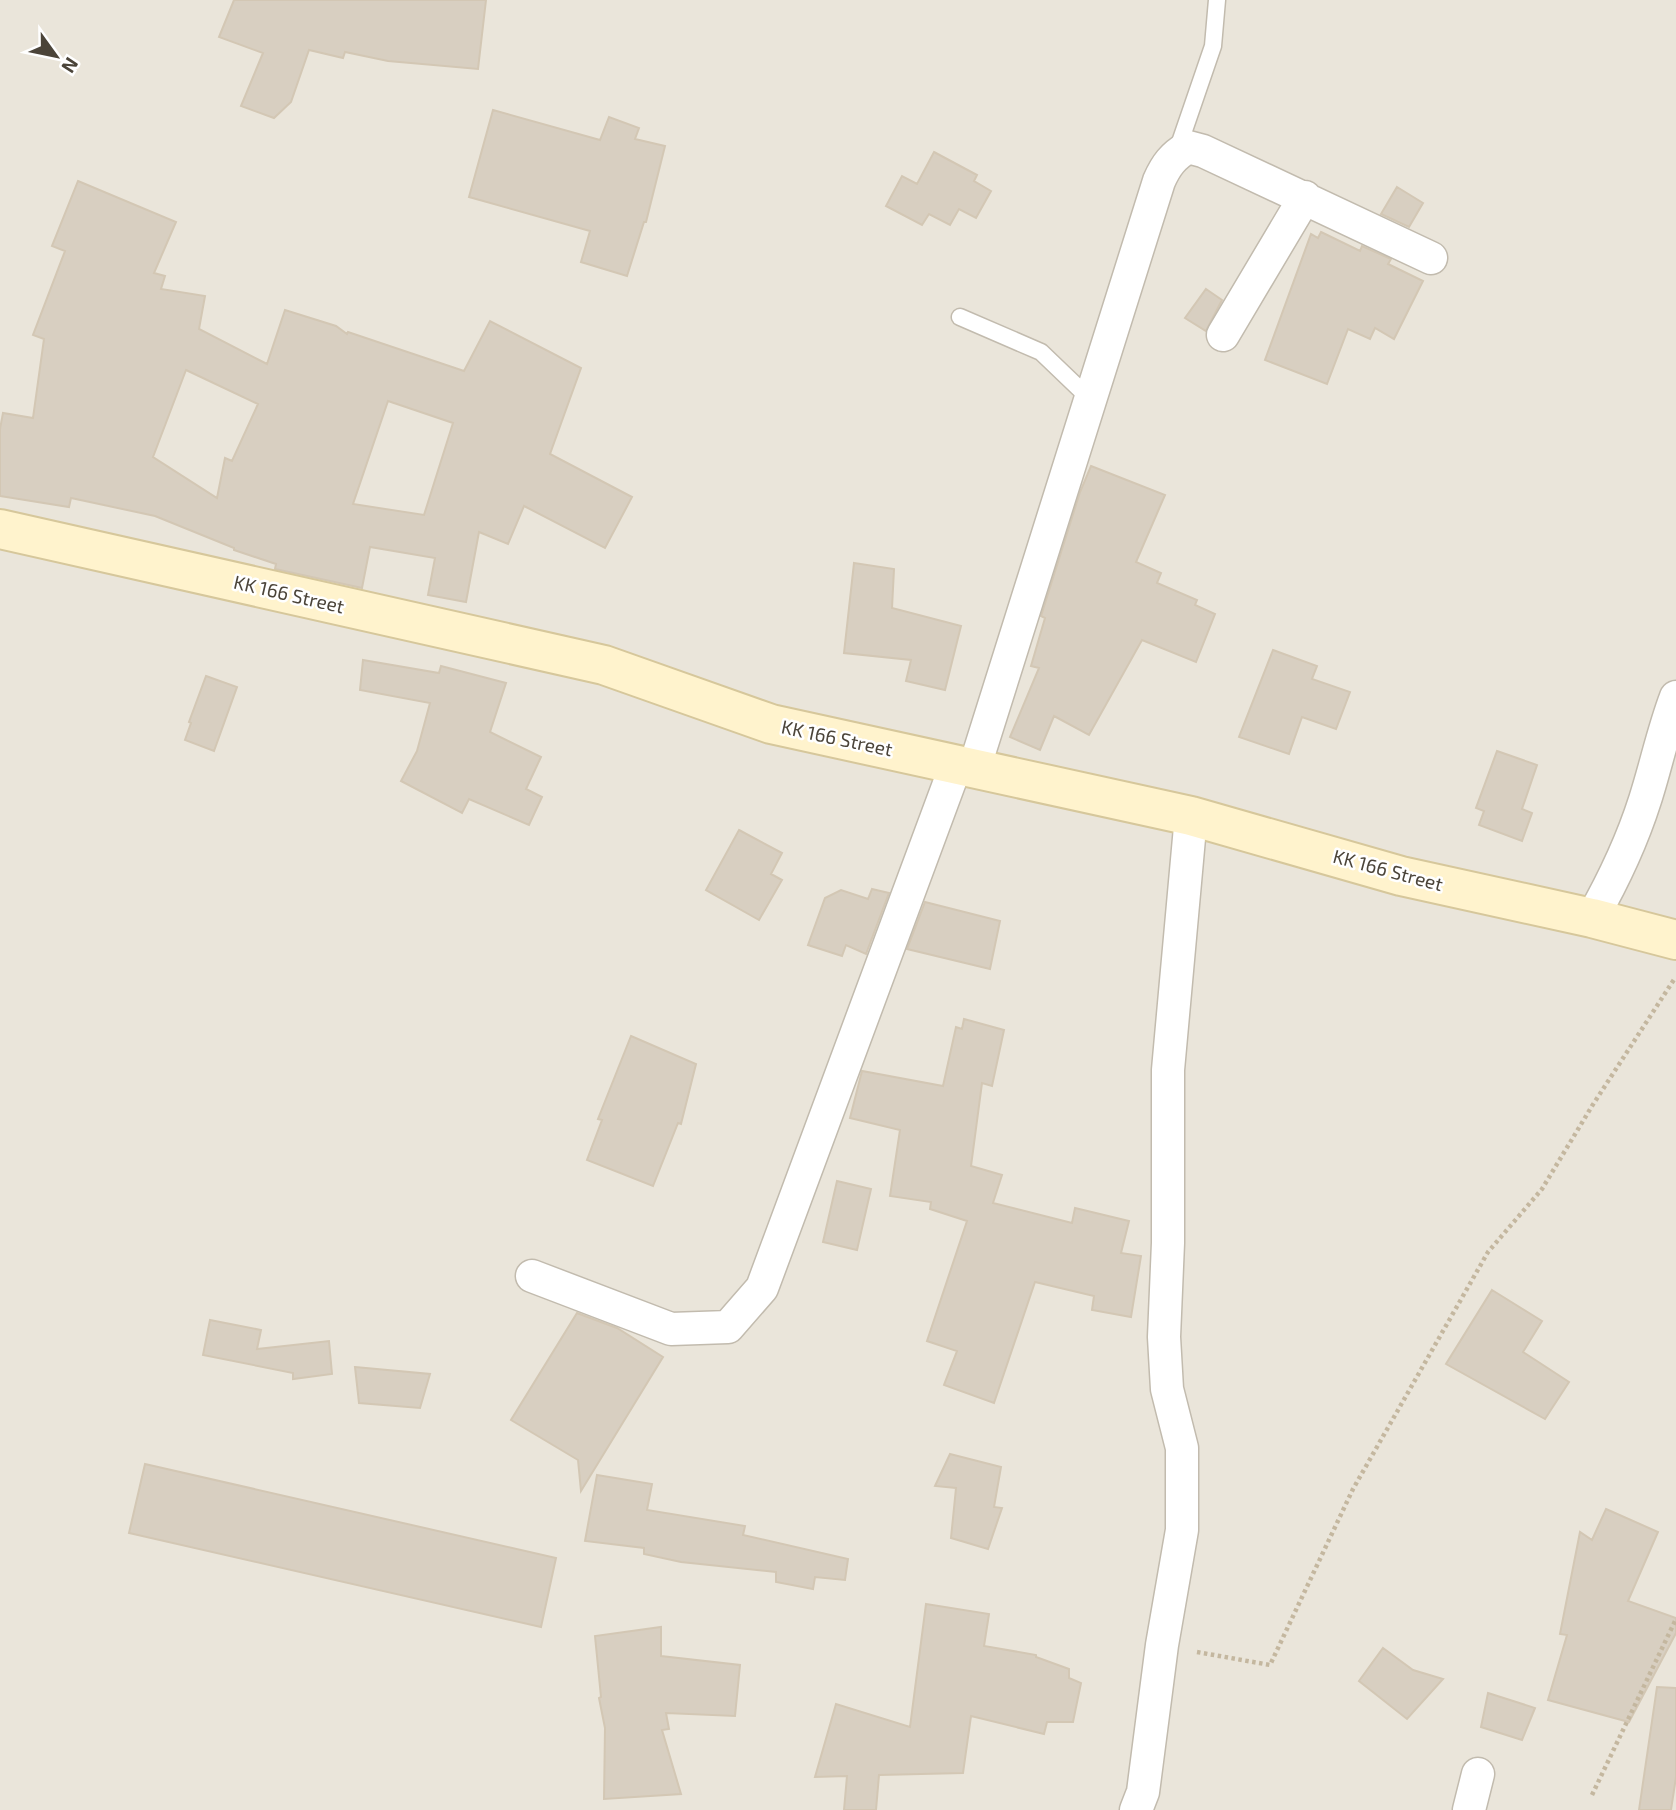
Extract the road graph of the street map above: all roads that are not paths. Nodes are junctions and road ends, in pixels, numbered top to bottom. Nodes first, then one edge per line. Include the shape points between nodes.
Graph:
1 (1217, 0) edge
2 (1176, 153) junction
3 (1305, 197) junction
4 (1431, 258) dead end
5 (960, 317) dead end
6 (1223, 335) dead end
7 (1089, 398) junction
8 (0, 529) edge
9 (1676, 697) edge
10 (965, 767) junction
11 (1191, 816) junction
12 (1592, 918) junction
13 (1676, 940) edge
14 (532, 1276) dead end
15 (1478, 1774) dead end
16 (1136, 1810) edge
17 (1469, 1810) edge

1 - 2 lane via 1213,46
2 - 3 street via 1188,147 1203,151
2 - 7 street via 1159,181
3 - 4 street
3 - 6 street
5 - 7 lane via 1041,352
7 - 10 street
8 - 10 street, KK 166 Street via 604,665 771,724
9 - 12 street via 1645,801 1615,877
10 - 11 street, KK 166 Street
10 - 14 street via 762,1288 728,1327 671,1329
11 - 12 street, KK 166 Street via 1401,876
11 - 16 street via 1168,1070 1164,1337 1167,1390 1182,1448 1182,1530 1143,1792
12 - 13 street, KK 166 Street
15 - 17 street

